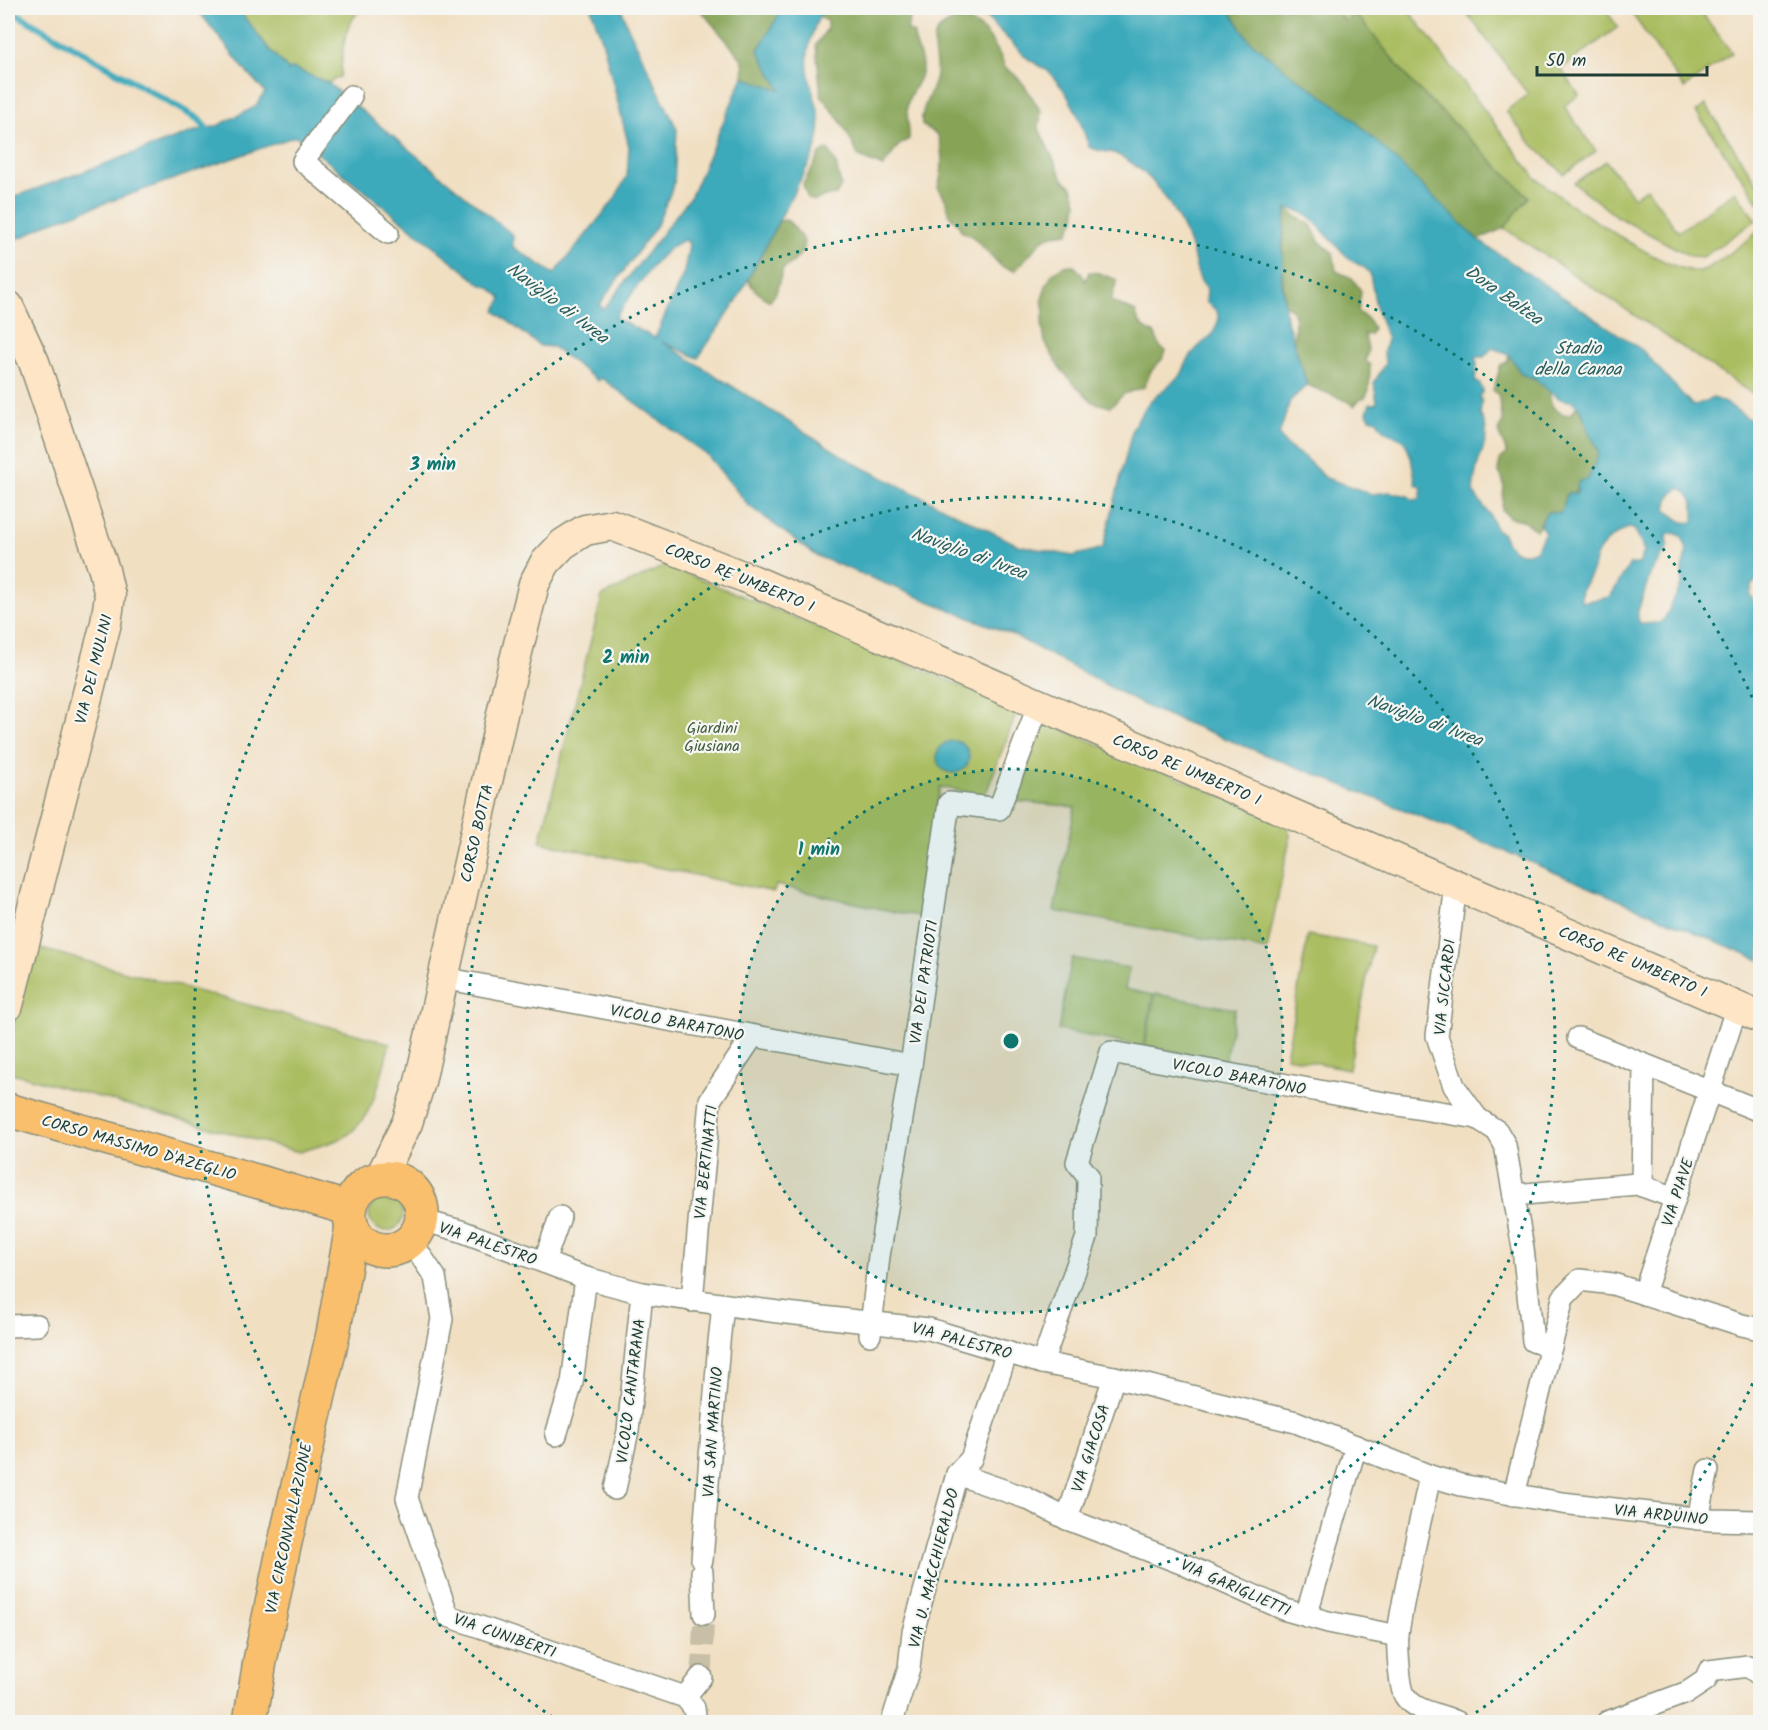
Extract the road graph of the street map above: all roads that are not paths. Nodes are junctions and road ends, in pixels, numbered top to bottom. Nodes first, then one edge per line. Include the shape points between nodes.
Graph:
1 (351, 96) dead end
2 (388, 233) dead end
3 (8, 306) edge
4 (612, 525) joint
5 (1039, 704) junction
6 (1456, 885) junction
7 (444, 978) junction
8 (8, 1005) edge
9 (1749, 1011) edge
10 (753, 1036) junction
11 (1578, 1038) dead end
12 (911, 1065) junction
13 (1644, 1065) junction
14 (1710, 1091) junction
15 (8, 1110) edge
16 (1761, 1111) edge
17 (1477, 1118) junction
18 (1642, 1186) junction
19 (1514, 1196) junction
20 (1675, 1198) junction
21 (361, 1200) junction
22 (560, 1217) dead end
23 (407, 1236) junction
24 (544, 1262) junction
25 (586, 1278) junction
26 (642, 1293) junction
27 (1644, 1294) junction
28 (692, 1301) junction
29 (723, 1305) junction
30 (37, 1325) dead end
31 (8, 1326) edge
32 (870, 1328) junction
33 (1761, 1329) edge
34 (333, 1334) junction
35 (1551, 1347) junction
36 (1006, 1352) junction
37 (1042, 1363) junction
38 (1114, 1377) junction
39 (556, 1435) dead end
40 (1356, 1446) junction
41 (1708, 1470) dead end
42 (957, 1474) junction
43 (1430, 1476) junction
44 (615, 1489) dead end
45 (1514, 1495) junction
46 (1067, 1519) junction
47 (1698, 1519) junction
48 (1761, 1521) edge
49 (704, 1614) tunnel mouth
50 (1306, 1616) junction
51 (1398, 1636) junction
52 (1761, 1675) edge
53 (701, 1677) tunnel mouth
54 (685, 1697) junction
55 (250, 1722) edge
56 (696, 1722) edge
57 (892, 1722) edge
58 (1457, 1722) edge
59 (1607, 1722) edge

1 - 2 street via 303,161
3 - 8 main road, VIA DEI MULINI via 34,362 110,596
4 - 5 main road, CORSO RE UMBERTO I via 752,580
4 - 7 main road, CORSO BOTTA via 585,530 562,544 545,563 534,584
5 - 6 main road, CORSO RE UMBERTO I
5 - 12 street, VIA DEI PATRIOTI via 999,808 949,803
6 - 9 main road, CORSO RE UMBERTO I
6 - 17 street, VIA SICCARDI via 1437,1036 1454,1086
7 - 10 street, VICOLO BARATONO
7 - 21 main road, CORSO BOTTA via 408,1123
9 - 14 street, VIA PIAVE
10 - 12 street, VICOLO BARATONO
10 - 28 street, VIA BERTINATTI via 710,1100
11 - 13 street
12 - 32 street, VIA DEI PATRIOTI
13 - 14 street
13 - 18 street
14 - 16 street
14 - 20 street, VIA PIAVE
15 - 21 main road, CORSO MASSIMO D'AZEGLIO via 270,1185
17 - 19 street via 1497,1131 1505,1145
17 - 37 street, VICOLO BARATONO via 1111,1052 1077,1162 1088,1176 1088,1237
18 - 19 street
18 - 20 street
19 - 35 street via 1533,1341
20 - 27 street, VIA PIAVE
21 - 23 main road via 357,1235 366,1244 377,1249
21 - 23 main road via 396,1179 412,1189 421,1205
21 - 34 main road
22 - 24 street
23 - 24 street, VIA PALESTRO via 461,1231
23 - 34 main road via 352,1293
23 - 54 street, VIA CUNIBERTI via 435,1277 442,1319 407,1498 448,1616
24 - 25 street, VIA PALESTRO
25 - 26 street, VIA PALESTRO
25 - 39 street via 572,1383
26 - 28 street, VIA PALESTRO
26 - 44 street, VICOLO CANTARANA via 628,1431
27 - 33 street
27 - 35 street via 1613,1284 1580,1280 1563,1298
28 - 29 street, VIA PALESTRO
29 - 32 street, VIA PALESTRO
29 - 49 street, VIA SAN MARTINO via 702,1566
30 - 31 street
32 - 36 street, VIA PALESTRO via 929,1329
34 - 55 main road, VIA CIRCONVALLAZIONE via 285,1540
35 - 45 street
36 - 37 street, VIA PALESTRO
36 - 42 street, VIA U. MACCHIERALDO via 971,1459
37 - 38 street, VIA PALESTRO
38 - 40 street, VIA PALESTRO via 1296,1422
38 - 46 street, VIA GIACOSA
40 - 43 street, VIA PALESTRO
40 - 50 street
41 - 47 street
42 - 46 street, VIA GARIGLIETTI via 1026,1498
42 - 57 street, VIA U. MACCHIERALDO
43 - 45 street, VIA PALESTRO
43 - 51 street
45 - 47 street, VIA ARDUINO
46 - 50 street, VIA GARIGLIETTI
47 - 48 street, VIA ARDUINO
50 - 51 street, VIA GARIGLIETTI
51 - 58 street via 1403,1694 1416,1708
52 - 59 street via 1748,1666 1709,1671 1706,1680 1688,1692
53 - 54 street
54 - 56 street via 694,1708

